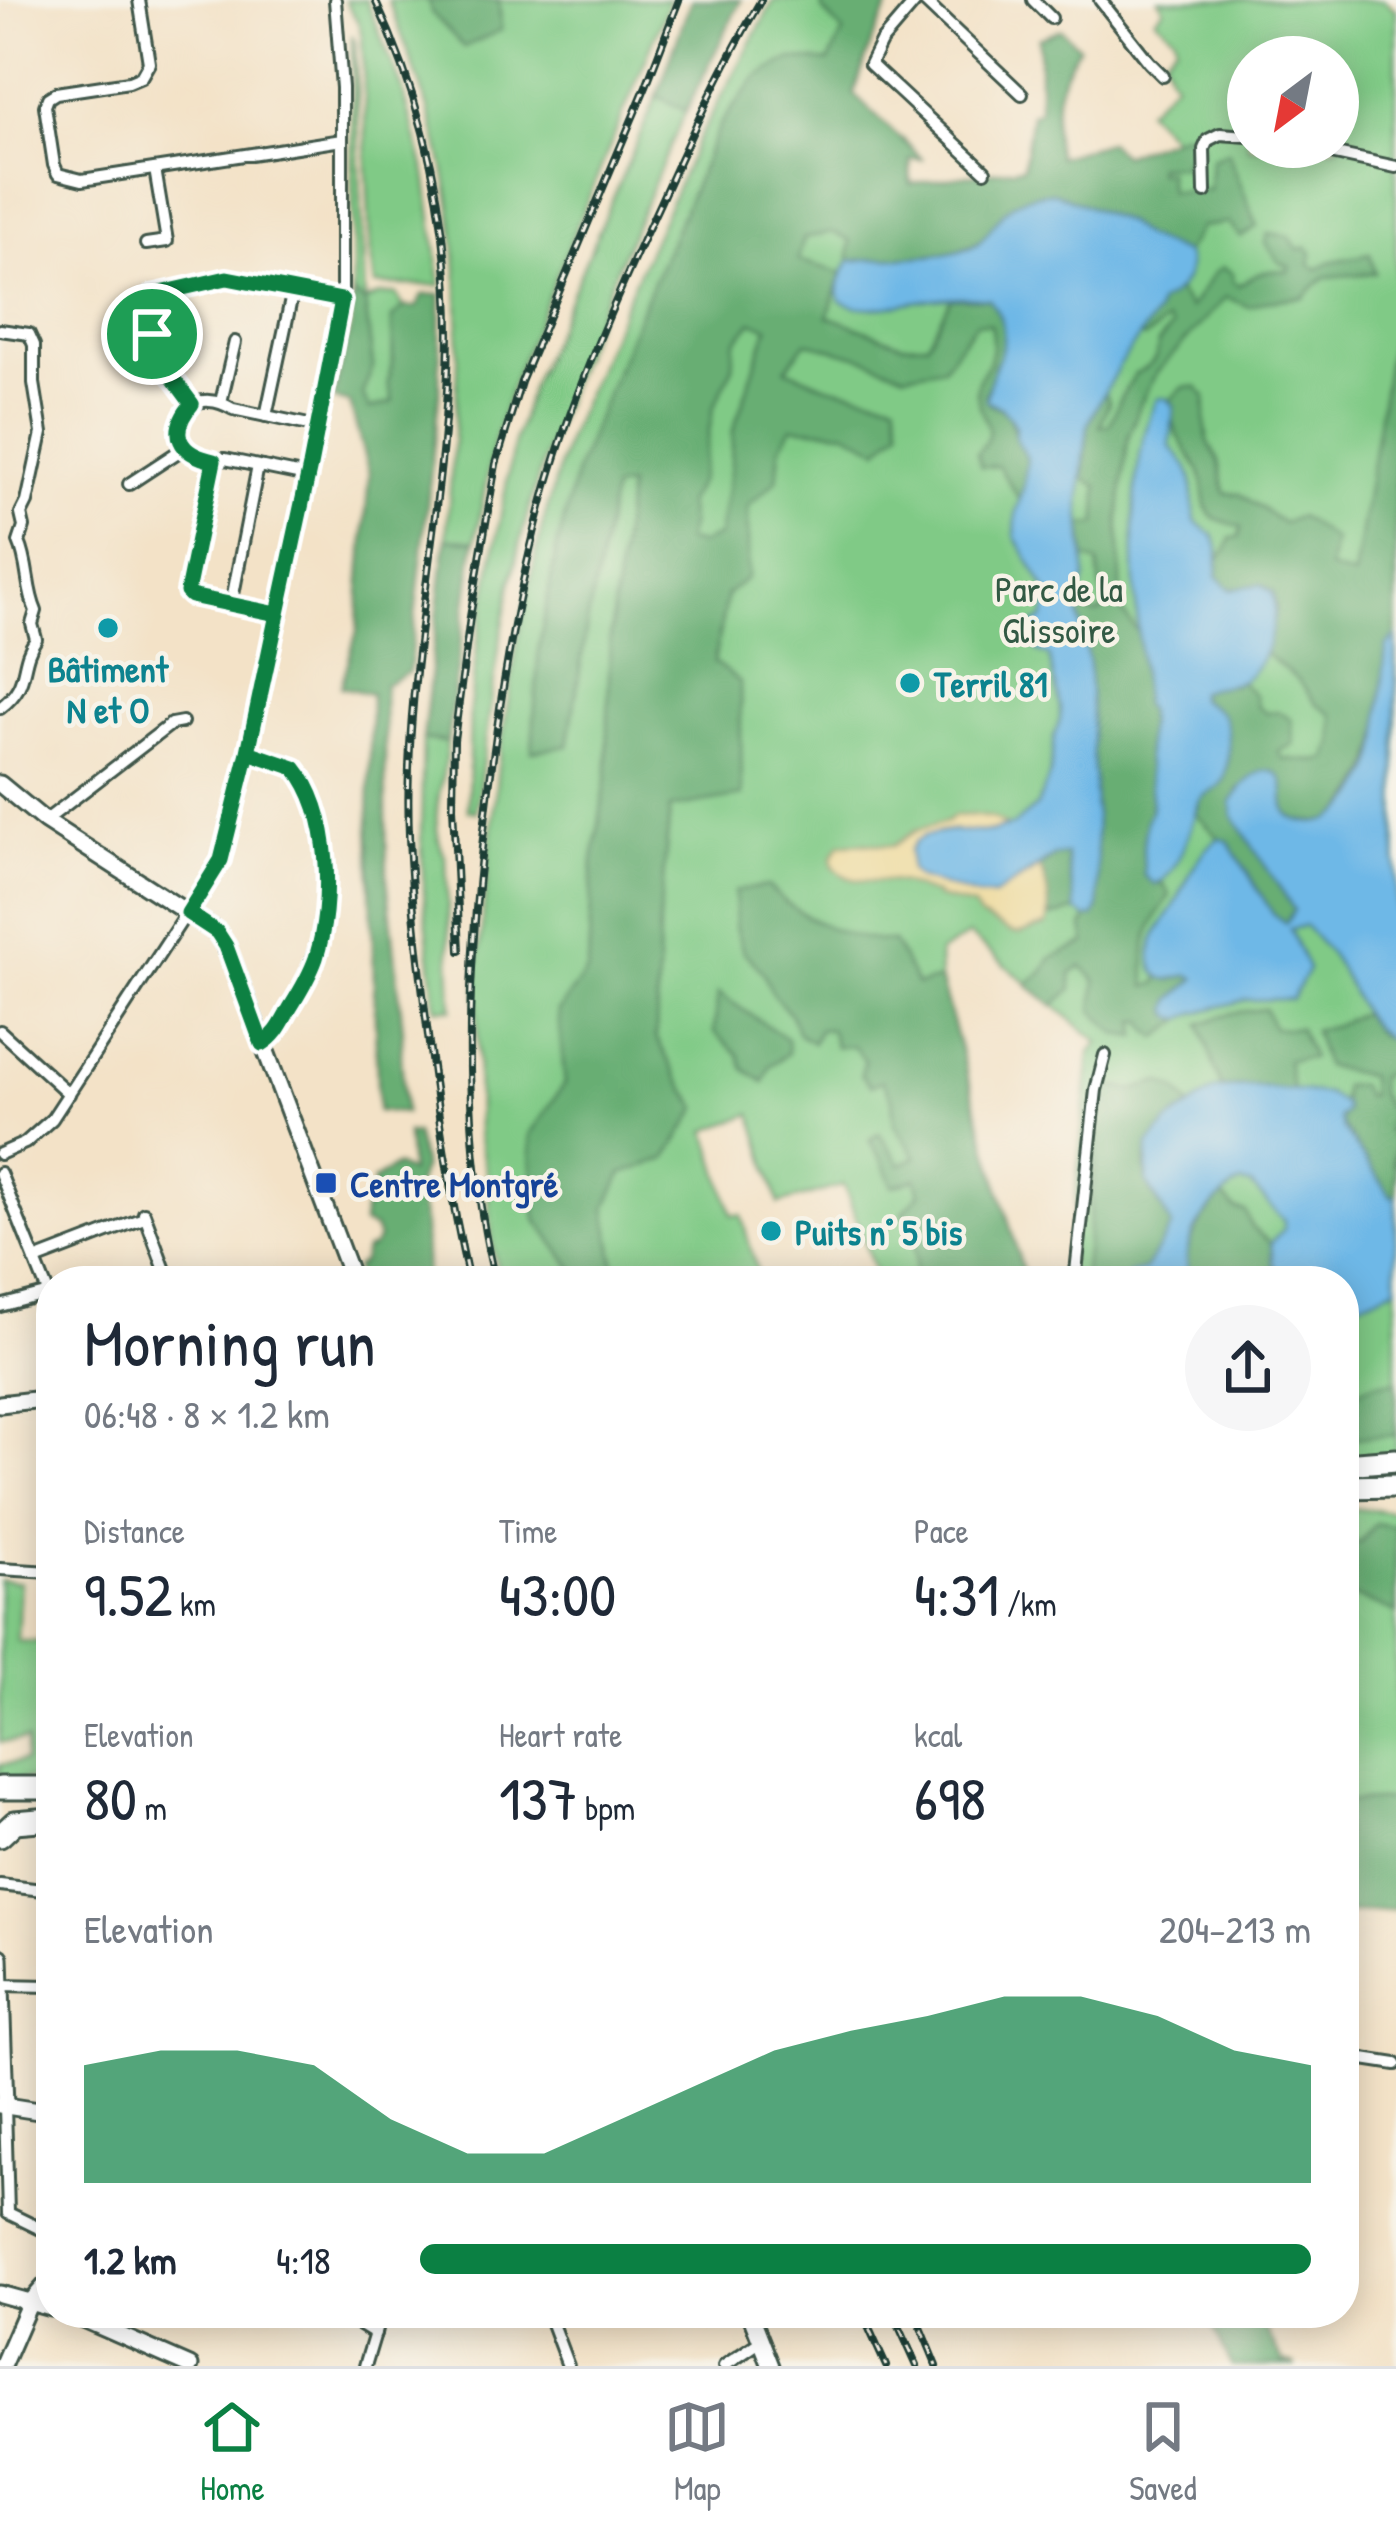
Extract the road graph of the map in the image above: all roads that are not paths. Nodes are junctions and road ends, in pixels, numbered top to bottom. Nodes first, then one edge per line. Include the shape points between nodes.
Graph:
1 (139, 0) edge
2 (335, 0) edge
3 (920, 0) edge
4 (1033, 0) edge
5 (1100, 0) edge
6 (1052, 18) dead end
7 (1163, 76) dead end
8 (1022, 94) dead end
9 (1227, 134) edge
10 (342, 140) junction
11 (1359, 159) edge
12 (1396, 167) edge
13 (155, 169) junction
14 (985, 171) dead end
15 (1205, 192) dead end
16 (146, 244) dead end
17 (293, 290) junction
18 (342, 300) junction
19 (0, 330) edge
20 (235, 342) dead end
21 (221, 402) junction
22 (192, 404) junction
23 (266, 416) junction
24 (318, 427) junction
25 (184, 448) junction
26 (214, 461) junction
27 (258, 466) junction
28 (307, 476) junction
29 (129, 484) dead end
30 (231, 604) junction
31 (277, 614) junction
32 (0, 708) edge
33 (182, 722) dead end
34 (248, 752) junction
35 (0, 784) edge
36 (45, 821) junction
37 (188, 913) junction
38 (0, 1031) edge
39 (262, 1044) junction
40 (1105, 1055) dead end
41 (69, 1094) junction
42 (0, 1154) edge
43 (0, 1173) edge
44 (35, 1260) junction
45 (37, 1266) edge
46 (163, 1266) edge
47 (347, 1266) edge
48 (1078, 1266) edge
49 (36, 1300) edge
50 (0, 1306) edge
51 (36, 1400) edge
52 (0, 1404) edge
53 (1396, 1460) edge
54 (1359, 1466) edge
55 (1359, 1469) edge
56 (1396, 1472) edge
57 (1396, 1486) edge
58 (1359, 1487) edge
59 (0, 1569) edge
60 (36, 1571) edge
61 (0, 1788) edge
62 (36, 1788) edge
63 (0, 1801) edge
64 (36, 1801) edge
65 (36, 1820) edge
66 (0, 1836) edge
67 (0, 1885) edge
68 (36, 1889) edge
69 (0, 1957) edge
70 (0, 1985) edge
71 (36, 1986) edge
72 (1359, 2058) edge
73 (1396, 2064) edge
74 (3, 2106) edge
75 (36, 2111) edge
76 (4, 2216) edge
77 (36, 2228) edge
78 (0, 2294) edge
79 (36, 2295) edge
80 (29, 2303) junction
81 (36, 2305) edge
82 (103, 2328) edge
83 (365, 2328) edge
84 (377, 2328) edge
85 (554, 2328) edge
86 (756, 2328) edge
87 (375, 2334) junction
88 (761, 2341) junction
89 (770, 2363) edge
90 (2, 2366) edge
91 (190, 2366) edge
92 (364, 2366) edge
93 (568, 2366) edge
94 (724, 2366) edge

1 - 13 street via 148,63 141,77 56,93 45,106 63,177
2 - 10 street
3 - 8 street
3 - 14 street via 870,64
4 - 6 street
5 - 7 street
9 - 15 street via 1204,149
10 - 13 street
10 - 18 street
11 - 12 street
13 - 16 street via 166,241
17 - 18 street
17 - 22 street via 227,278 152,295 147,306 158,358
17 - 23 street
18 - 24 street
19 - 32 street via 29,334 34,345 41,433 20,542 36,638 25,676
20 - 21 street
21 - 22 street
21 - 23 street
22 - 25 street via 178,430
23 - 24 street
24 - 28 street
25 - 26 street
25 - 29 street
26 - 27 street
26 - 30 street via 187,592
27 - 28 street
27 - 30 street
28 - 31 street
30 - 31 street
31 - 34 street
33 - 36 street
34 - 37 street via 221,860
34 - 39 street via 302,776 323,839 326,880 316,957 274,1037
35 - 36 street
36 - 37 street
37 - 39 street via 226,946
37 - 41 street
38 - 41 street
39 - 47 street
40 - 48 street
41 - 42 street via 40,1131
43 - 44 street
44 - 45 street
44 - 46 street via 144,1216
49 - 50 street
51 - 52 street
53 - 54 highway
55 - 56 highway
57 - 58 highway
59 - 60 street
61 - 62 highway
63 - 64 highway
65 - 66 highway via 15,1822
67 - 68 street
69 - 70 street
70 - 71 street
70 - 74 street
72 - 73 street
74 - 75 street
74 - 76 street
76 - 77 street
78 - 80 street
79 - 80 street
80 - 81 street
80 - 90 street
82 - 91 street
83 - 87 street
84 - 87 street
85 - 93 street
86 - 88 street
87 - 92 street
88 - 89 street
88 - 94 street

